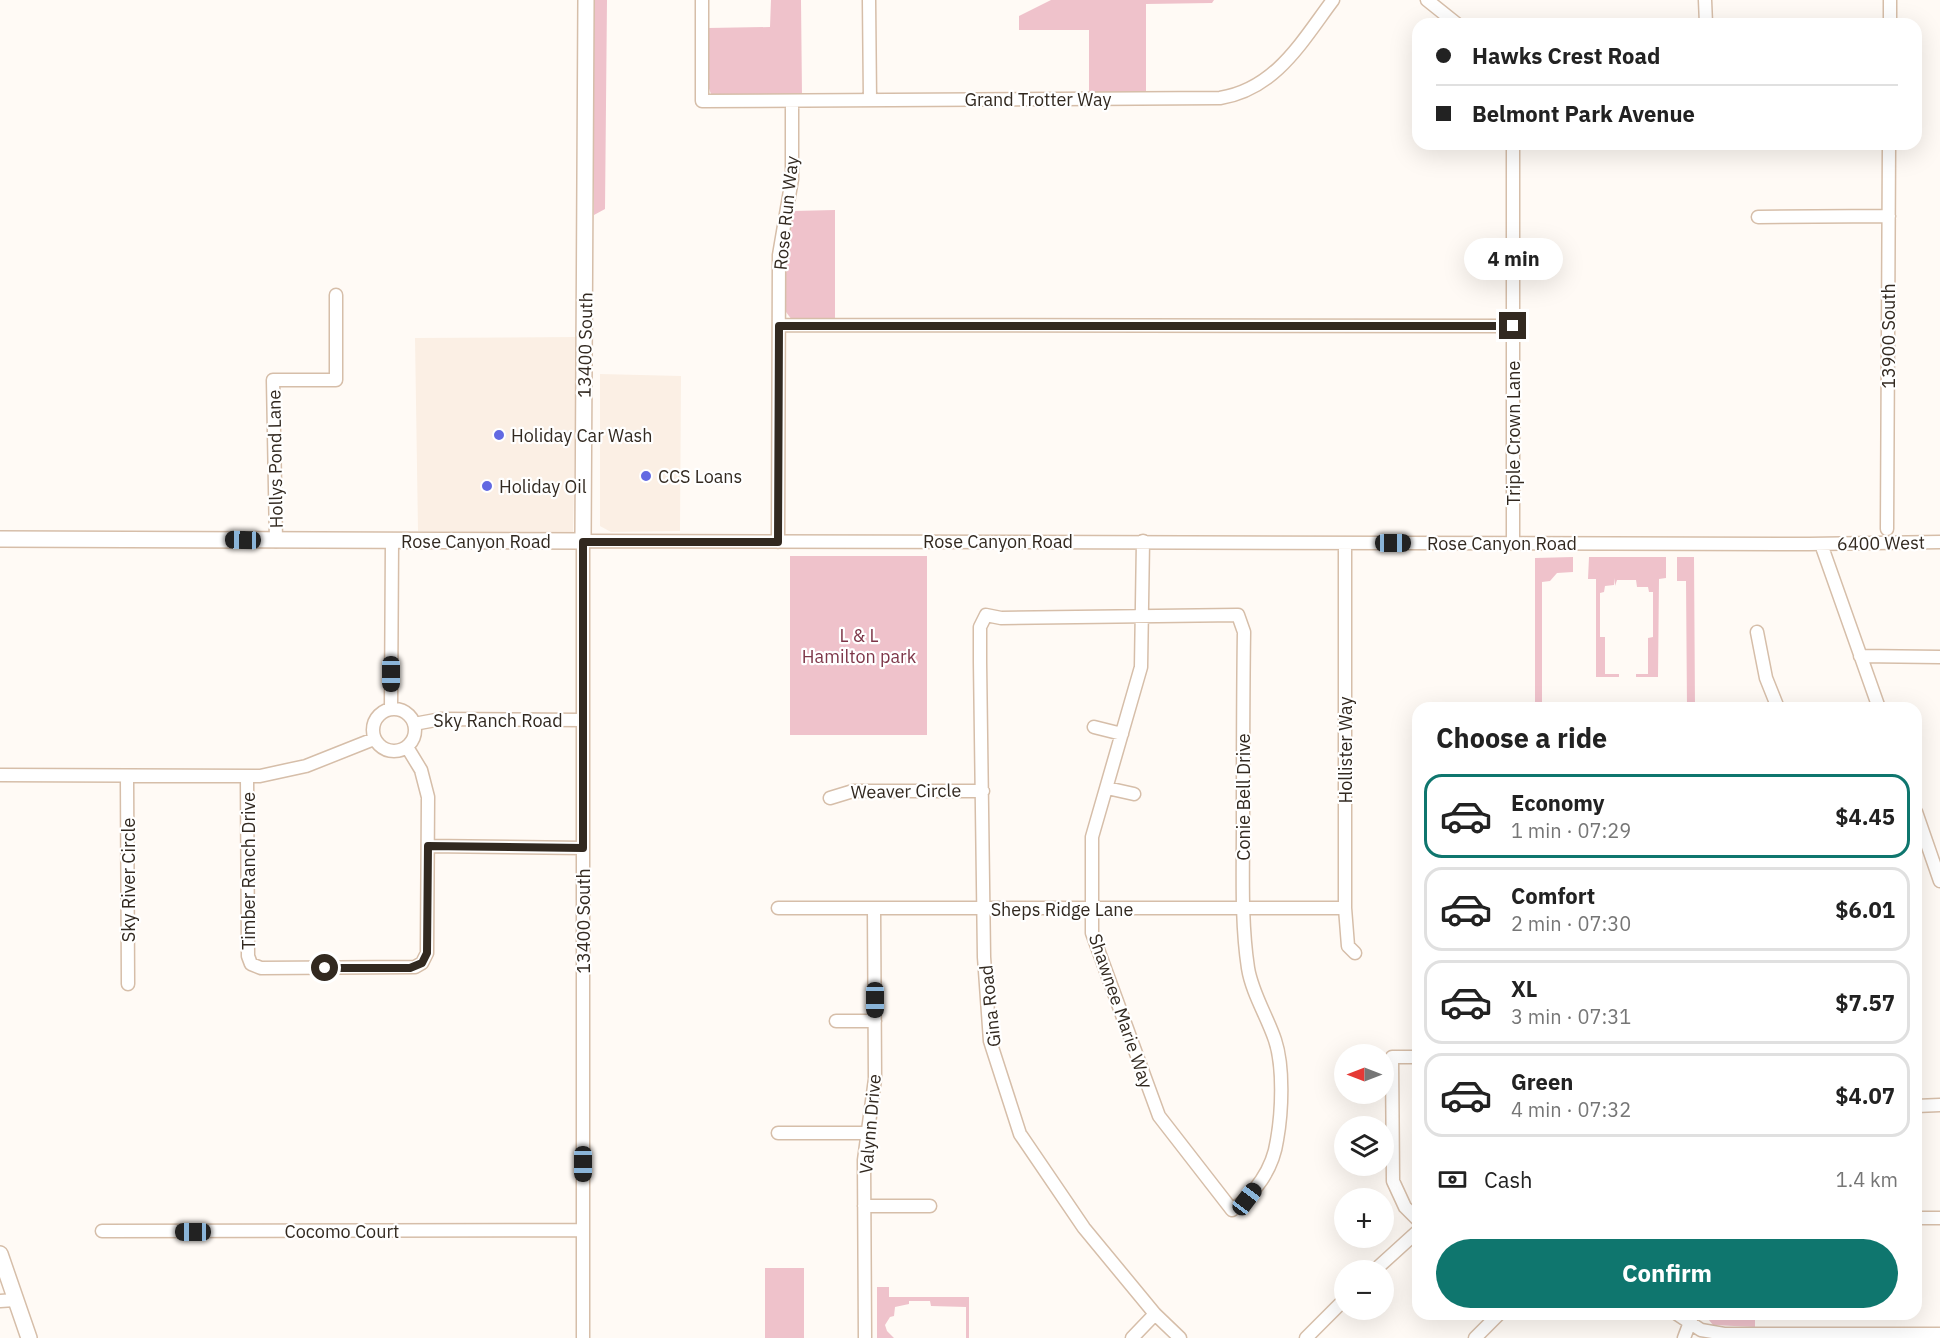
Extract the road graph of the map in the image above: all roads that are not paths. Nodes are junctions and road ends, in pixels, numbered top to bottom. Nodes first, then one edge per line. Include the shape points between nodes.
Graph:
1 (586, 0) edge
2 (702, 0) edge
3 (869, 0) edge
4 (1334, 0) edge
5 (1427, 0) edge
6 (1705, 0) edge
7 (1890, 0) edge
8 (1449, 18) edge
9 (1706, 18) edge
10 (1890, 18) edge
11 (792, 100) junction
12 (870, 100) junction
13 (1513, 150) edge
14 (1889, 150) edge
15 (1889, 216) junction
16 (1758, 217) dead end
17 (336, 295) dead end
18 (779, 326) junction
19 (1513, 326) junction
20 (1887, 529) dead end
21 (0, 539) edge
22 (276, 541) junction
23 (392, 541) junction
24 (1143, 541) junction
25 (583, 542) junction
26 (778, 542) junction
27 (1513, 542) junction
28 (1940, 542) edge
29 (1345, 543) junction
30 (1821, 544) junction
31 (986, 615) joint
32 (1142, 617) junction
33 (1757, 632) dead end
34 (1860, 656) junction
35 (1940, 657) edge
36 (1776, 702) edge
37 (1877, 702) edge
38 (391, 709) junction
39 (583, 720) junction
40 (414, 724) junction
41 (1094, 727) dead end
42 (1122, 734) junction
43 (374, 739) junction
44 (407, 747) junction
45 (0, 775) edge
46 (247, 776) junction
47 (127, 777) junction
48 (1107, 788) junction
49 (983, 790) junction
50 (1134, 794) dead end
51 (830, 798) dead end
52 (1922, 829) edge
53 (428, 846) junction
54 (583, 848) junction
55 (1940, 881) edge
56 (778, 908) dead end
57 (1345, 908) junction
58 (874, 909) junction
59 (984, 909) junction
60 (1091, 909) junction
61 (1243, 909) junction
62 (1354, 953) dead end
63 (128, 984) dead end
64 (836, 1021) dead end
65 (875, 1021) junction
66 (1412, 1057) edge
67 (1922, 1106) edge
68 (1940, 1106) edge
69 (778, 1133) dead end
70 (867, 1133) junction
71 (864, 1206) junction
72 (930, 1206) dead end
73 (1232, 1210) joint
74 (1412, 1214) edge
75 (1922, 1218) edge
76 (1940, 1218) edge
77 (583, 1230) junction
78 (102, 1232) dead end
79 (1412, 1236) edge
80 (0, 1254) edge
81 (1386, 1260) edge
82 (8, 1300) edge
83 (1334, 1310) edge
84 (1155, 1314) junction
85 (1493, 1320) edge
86 (1691, 1320) edge
87 (1692, 1320) edge
88 (1940, 1334) edge
89 (1899, 1336) edge
90 (1788, 1337) edge
91 (28, 1338) edge
92 (583, 1338) edge
93 (865, 1338) edge
94 (1132, 1338) edge
95 (1180, 1338) edge
96 (1306, 1338) edge
97 (1475, 1338) edge
98 (1684, 1338) edge

1 - 25 main road, 13400 South
2 - 11 street, Grand Trotter Way via 702,101
3 - 12 street
4 - 12 street, Grand Trotter Way via 1277,72 1251,89 1231,96
5 - 8 street
6 - 9 street
7 - 10 street
11 - 12 street, Grand Trotter Way
11 - 18 street, Rose Run Way via 792,179 779,248
13 - 19 street, Triple Crown Lane
14 - 15 street, 13900 South
15 - 16 street
15 - 20 street, 13900 South
17 - 22 street, Hollys Pond Lane via 336,380 273,380
18 - 19 street
18 - 26 street, Rose Run Way
19 - 27 street, Triple Crown Lane
21 - 22 main road, Rose Canyon Road
22 - 23 main road, Rose Canyon Road
23 - 25 main road, Rose Canyon Road
23 - 38 street
24 - 26 street, Rose Canyon Road
24 - 29 street, Rose Canyon Road
24 - 32 street, Shawnee Marie Way
25 - 26 street, Rose Canyon Road
25 - 39 street, 13400 South
27 - 29 street, Rose Canyon Road
27 - 30 street, Rose Canyon Road
28 - 30 street, 6400 West
29 - 57 street, Hollister Way
30 - 34 street
31 - 32 street, Conie Bell Drive
31 - 49 street, Gina Road via 980,627
32 - 42 street, Shawnee Marie Way via 1141,667
32 - 61 street, Conie Bell Drive via 1238,615 1244,632
33 - 36 street via 1766,678
34 - 35 street
34 - 37 street
38 - 40 street via 405,712
38 - 43 street via 376,718
39 - 40 street, Sky Ranch Road via 441,719
39 - 54 street, 13400 South
40 - 44 street via 415,734
41 - 42 street
42 - 48 street, Shawnee Marie Way
43 - 44 street via 389,751
43 - 46 street via 294,770
44 - 53 street via 426,787
45 - 47 street
46 - 47 street
46 - 53 street, Timber Ranch Drive via 248,956 251,964 261,968 410,968 422,963 427,953
47 - 63 street, Sky River Circle
48 - 50 street
48 - 60 street, Shawnee Marie Way via 1092,837
49 - 51 street, Weaver Circle via 853,791
49 - 59 street, Gina Road
52 - 55 street
53 - 54 street
54 - 77 street, 13400 South
56 - 58 street, Sheps Ridge Lane
57 - 61 street, Sheps Ridge Lane
57 - 62 street, Hollister Way via 1348,946
58 - 59 street, Sheps Ridge Lane
58 - 65 street, Valynn Drive
59 - 60 street, Sheps Ridge Lane
59 - 84 street, Gina Road via 990,1041 1020,1134 1084,1228
60 - 61 street, Sheps Ridge Lane
60 - 73 street, Shawnee Marie Way via 1092,933 1159,1116
61 - 73 street, Conie Bell Drive via 1248,969 1276,1042 1281,1095 1277,1142 1270,1163 1247,1199
64 - 65 street
65 - 70 street, Valynn Drive via 875,1091
66 - 74 street via 1392,1057 1393,1181
67 - 68 street
69 - 70 street
70 - 71 street, Valynn Drive
71 - 72 street
71 - 93 street, Valynn Drive
75 - 76 street
77 - 78 street, Cocomo Court
77 - 92 street, 13400 South
79 - 81 street
80 - 82 main road
82 - 91 main road
83 - 96 street
84 - 94 street
84 - 95 street, Gina Road
85 - 97 street
86 - 98 street
87 - 90 street via 1701,1330
88 - 89 street
89 - 90 street

